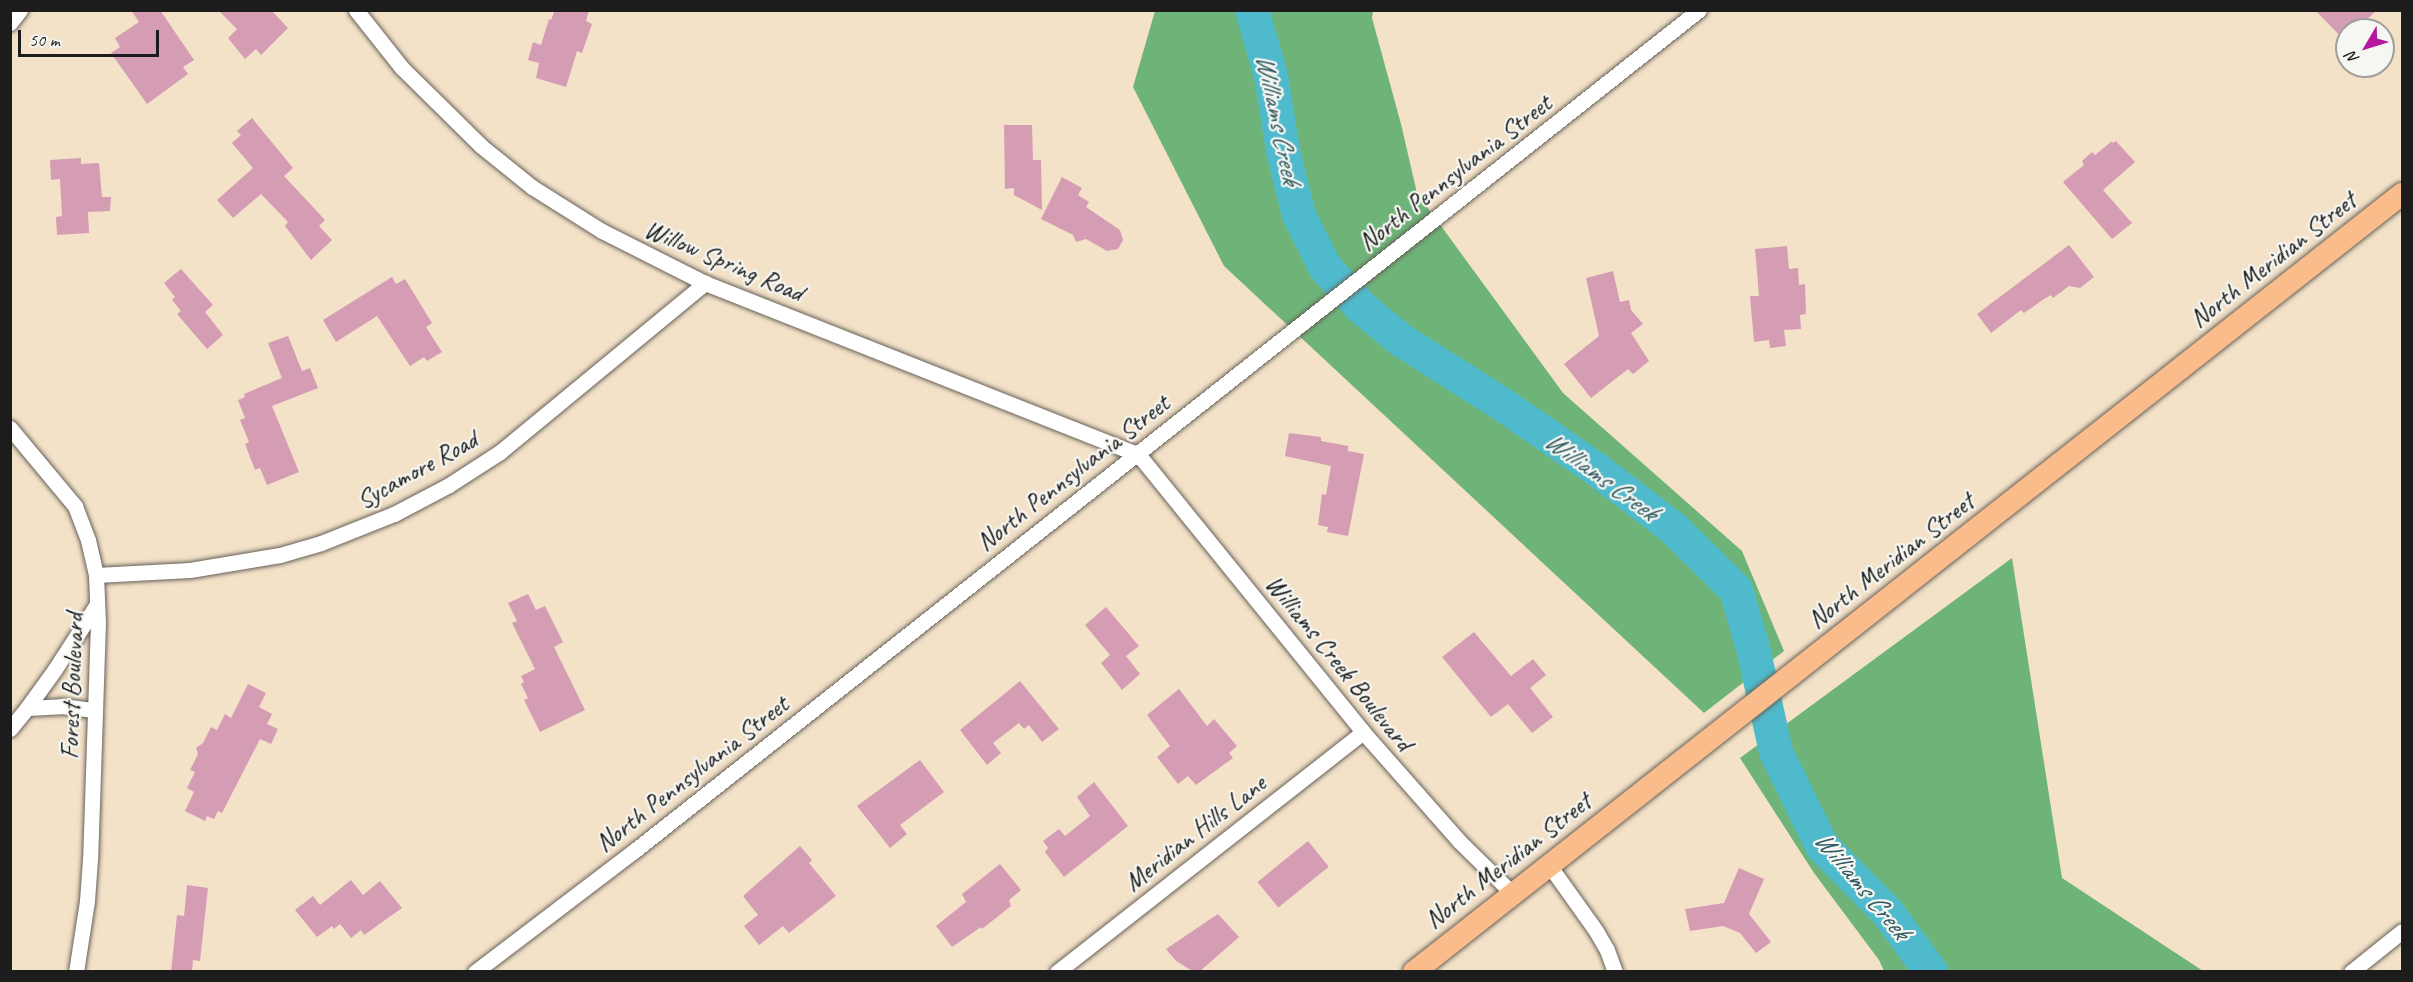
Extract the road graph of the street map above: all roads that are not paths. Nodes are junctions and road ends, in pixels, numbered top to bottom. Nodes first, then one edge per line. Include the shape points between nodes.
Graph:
1 (20, 10) edge
2 (356, 10) edge
3 (1699, 10) edge
4 (10, 23) edge
5 (2403, 194) edge
6 (705, 283) junction
7 (10, 428) edge
8 (1138, 454) junction
9 (96, 575) junction
10 (98, 601) junction
11 (27, 708) junction
12 (96, 710) junction
13 (10, 729) edge
14 (1363, 732) junction
15 (1549, 865) junction
16 (1513, 894) junction
17 (2403, 931) edge
18 (76, 972) edge
19 (475, 972) edge
20 (1057, 972) edge
21 (1414, 972) edge
22 (1615, 972) edge
23 (2351, 972) edge

1 - 4 street
2 - 6 street, Willow Spring Road via 376,39 435,102 524,180 602,231
3 - 8 street, North Pennsylvania Street
5 - 15 main road, North Meridian Street
6 - 8 street, Willow Spring Road
6 - 9 street, Sycamore Road via 500,452 394,514 280,555 190,570
7 - 9 street, Forest Boulevard via 75,506
8 - 14 street, Williams Creek Boulevard
8 - 19 street, North Pennsylvania Street
9 - 10 street, Forest Boulevard
10 - 11 street
10 - 12 street, Forest Boulevard
11 - 12 street
11 - 13 street
12 - 18 street, Forest Boulevard via 87,901
14 - 16 street, Williams Creek Boulevard via 1459,841
14 - 20 street, Meridian Hills Lane
15 - 16 main road, North Meridian Street
15 - 22 street via 1596,931
16 - 21 main road, North Meridian Street
17 - 23 street

